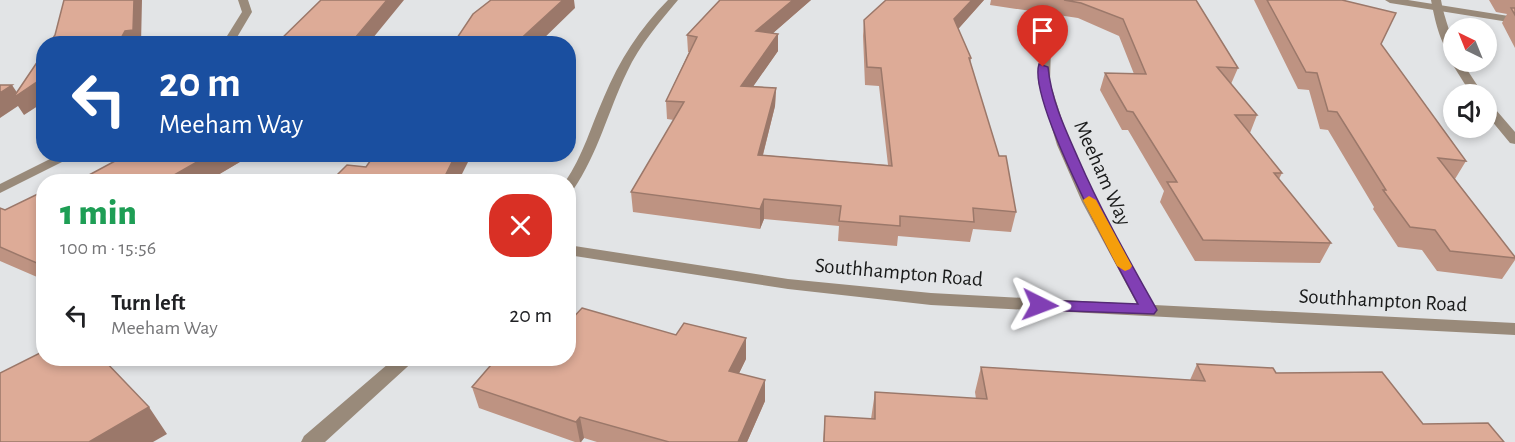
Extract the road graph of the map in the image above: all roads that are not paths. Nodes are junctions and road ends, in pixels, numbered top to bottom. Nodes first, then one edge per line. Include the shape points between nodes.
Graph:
1 (243, 0) edge
2 (673, 0) edge
3 (1390, 0) edge
4 (1437, 4) edge
5 (1515, 20) edge
6 (1443, 29) edge
7 (232, 36) edge
8 (1046, 46) dead end
9 (1497, 119) edge
10 (1515, 140) edge
11 (56, 162) edge
12 (576, 174) edge
13 (0, 189) edge
14 (576, 251) edge
15 (1149, 310) junction
16 (1515, 329) edge
17 (399, 366) edge
18 (311, 442) edge

1 - 7 street via 247,12
2 - 12 street via 633,49 615,84 592,148
3 - 4 street
4 - 5 street
4 - 6 street
8 - 15 street, Meeham Way via 1044,86 1063,138 1095,212
9 - 10 street
11 - 13 street
14 - 15 street, Southhampton Road via 812,287 931,299
15 - 16 street, Southhampton Road
17 - 18 street

